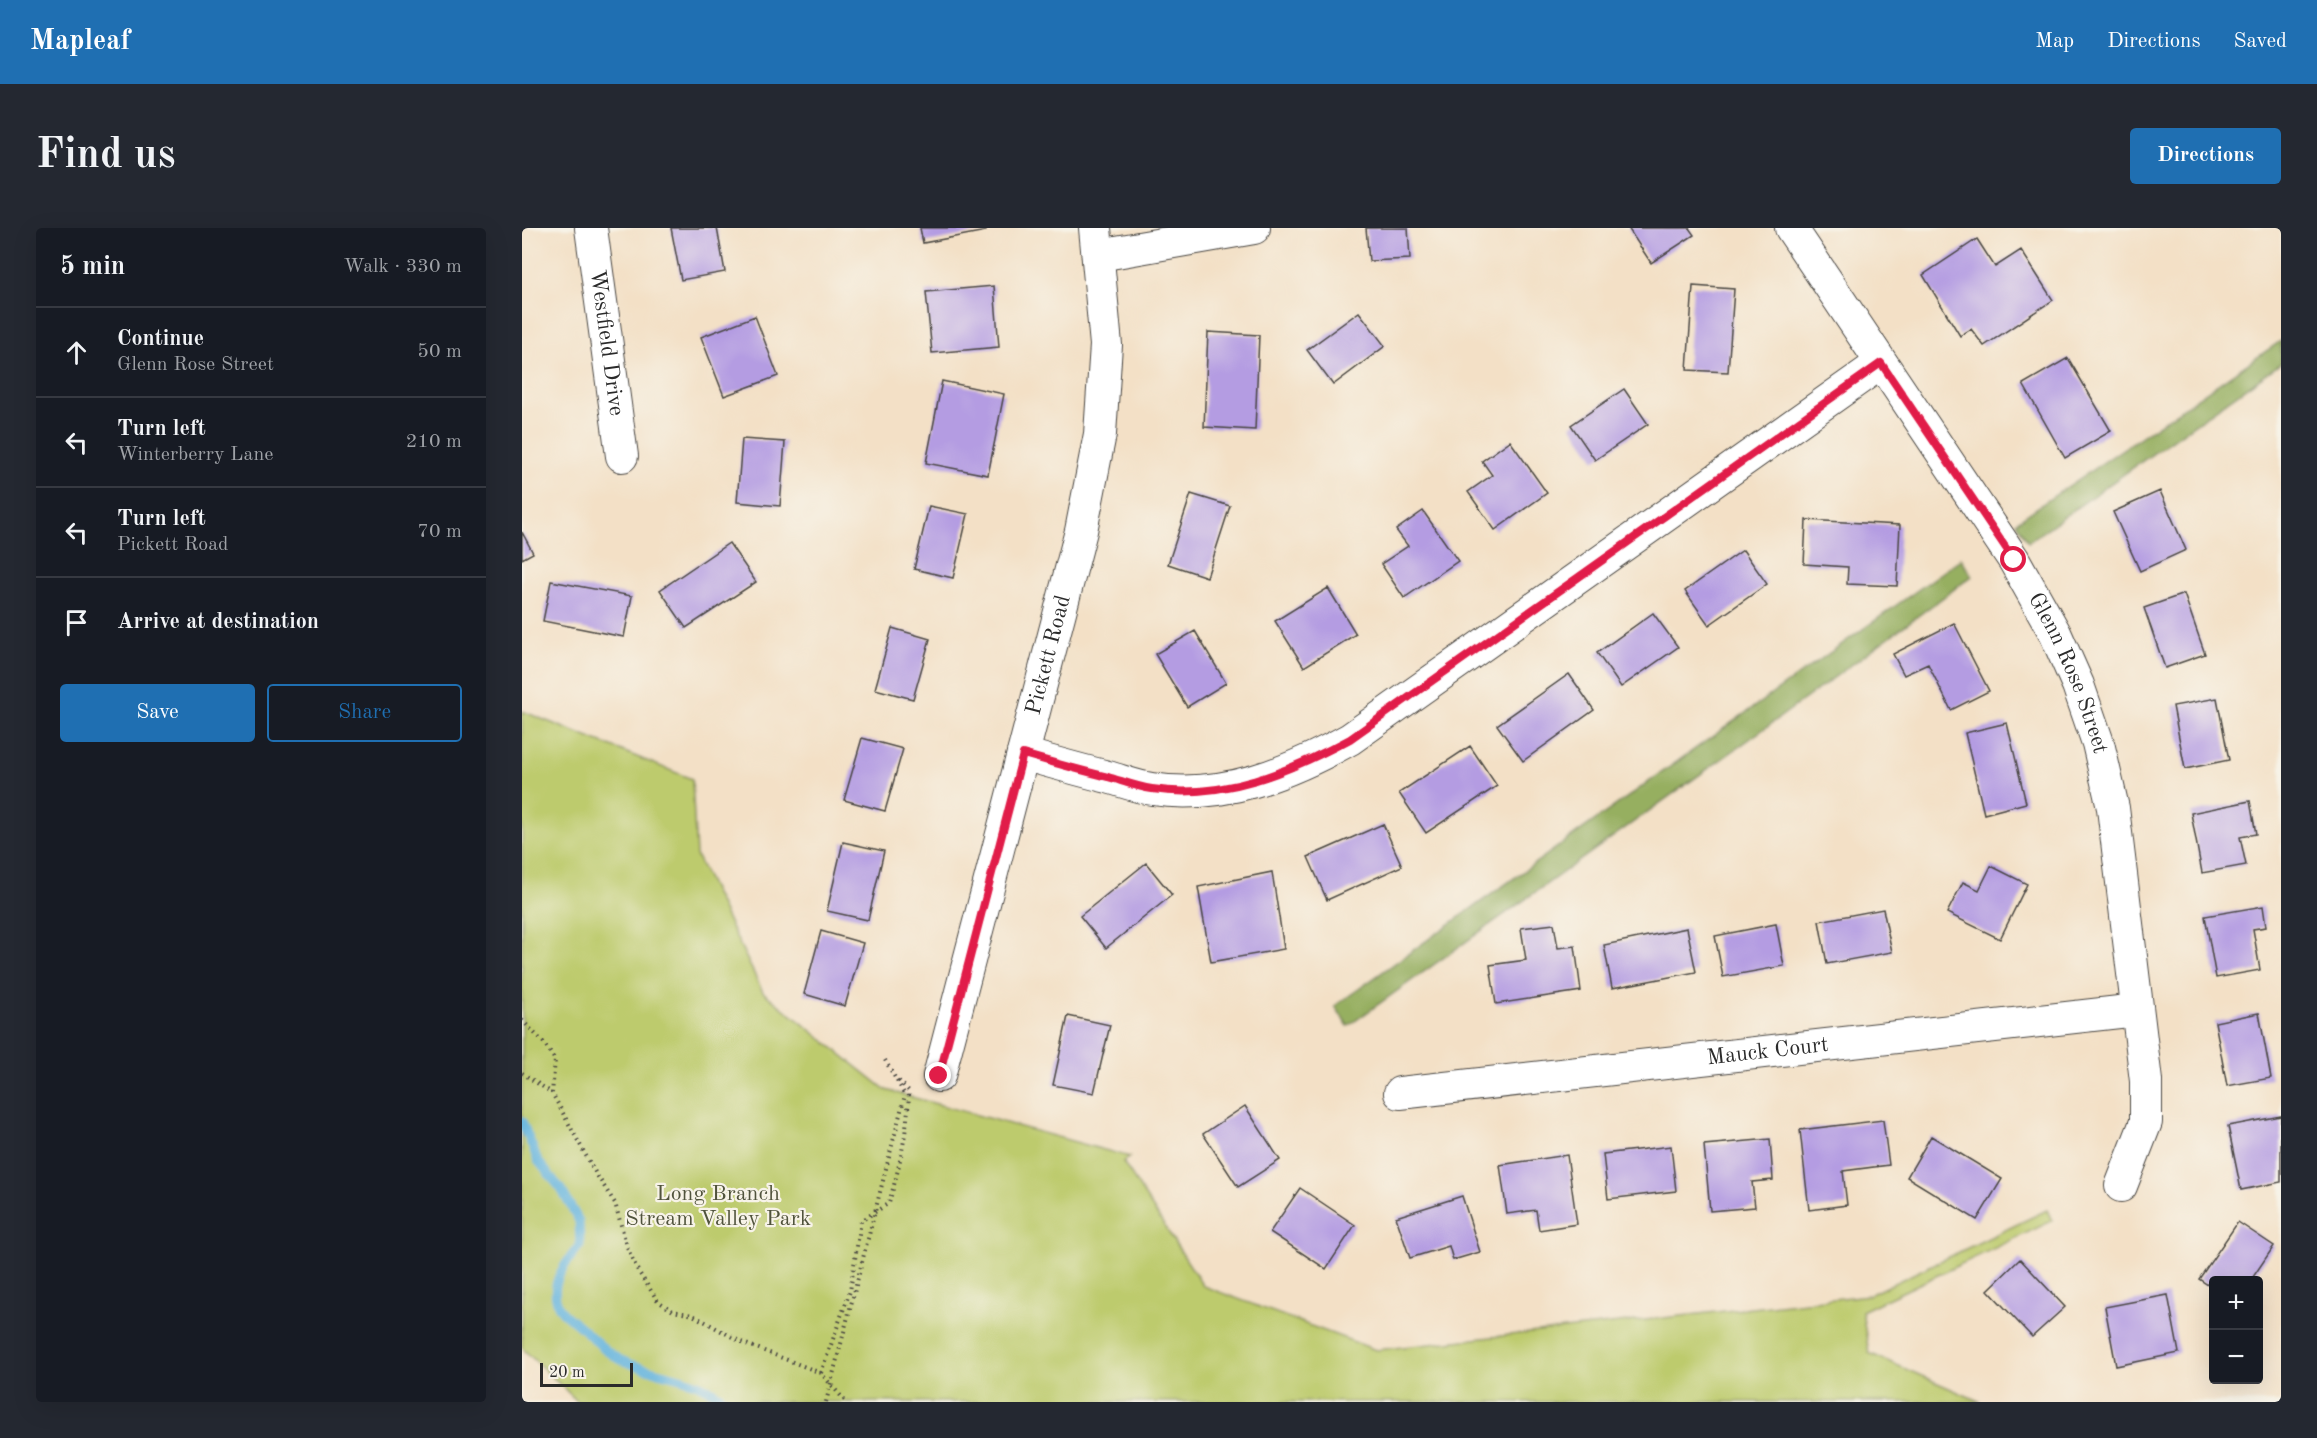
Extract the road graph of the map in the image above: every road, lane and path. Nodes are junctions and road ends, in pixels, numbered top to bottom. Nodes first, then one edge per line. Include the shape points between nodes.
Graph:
1 (591, 228) edge
2 (1254, 228) edge
3 (1791, 228) edge
4 (1097, 242) edge
5 (1881, 363) junction
6 (622, 456) dead end
7 (1023, 754) junction
8 (2137, 1010) junction
9 (522, 1020) edge
10 (885, 1060) dead end
11 (522, 1073) edge
12 (939, 1076) dead end
13 (897, 1079) junction
14 (552, 1093) junction
15 (1400, 1093) dead end
16 (2121, 1186) dead end
17 (821, 1373) junction
18 (826, 1402) edge
19 (846, 1402) edge

1 - 6 street, Westfield Drive
2 - 4 street
3 - 5 street, Glenn Rose Street
4 - 7 street, Pickett Road via 1106,345 1100,434 1081,531
5 - 7 street via 1350,739 1309,762 1241,784 1176,791 1151,789
5 - 8 street, Glenn Rose Street via 2014,560 2079,685 2113,808
7 - 12 street, Pickett Road
8 - 15 street, Mauck Court
8 - 16 street, Glenn Rose Street via 2146,1081 2146,1122
9 - 14 path via 555,1060
10 - 13 path
11 - 14 path
13 - 17 path via 909,1091 901,1162 890,1203 861,1221 850,1291
13 - 18 path, bridge via 905,1095
14 - 17 path via 615,1203 627,1247 658,1301 741,1342
17 - 19 path

